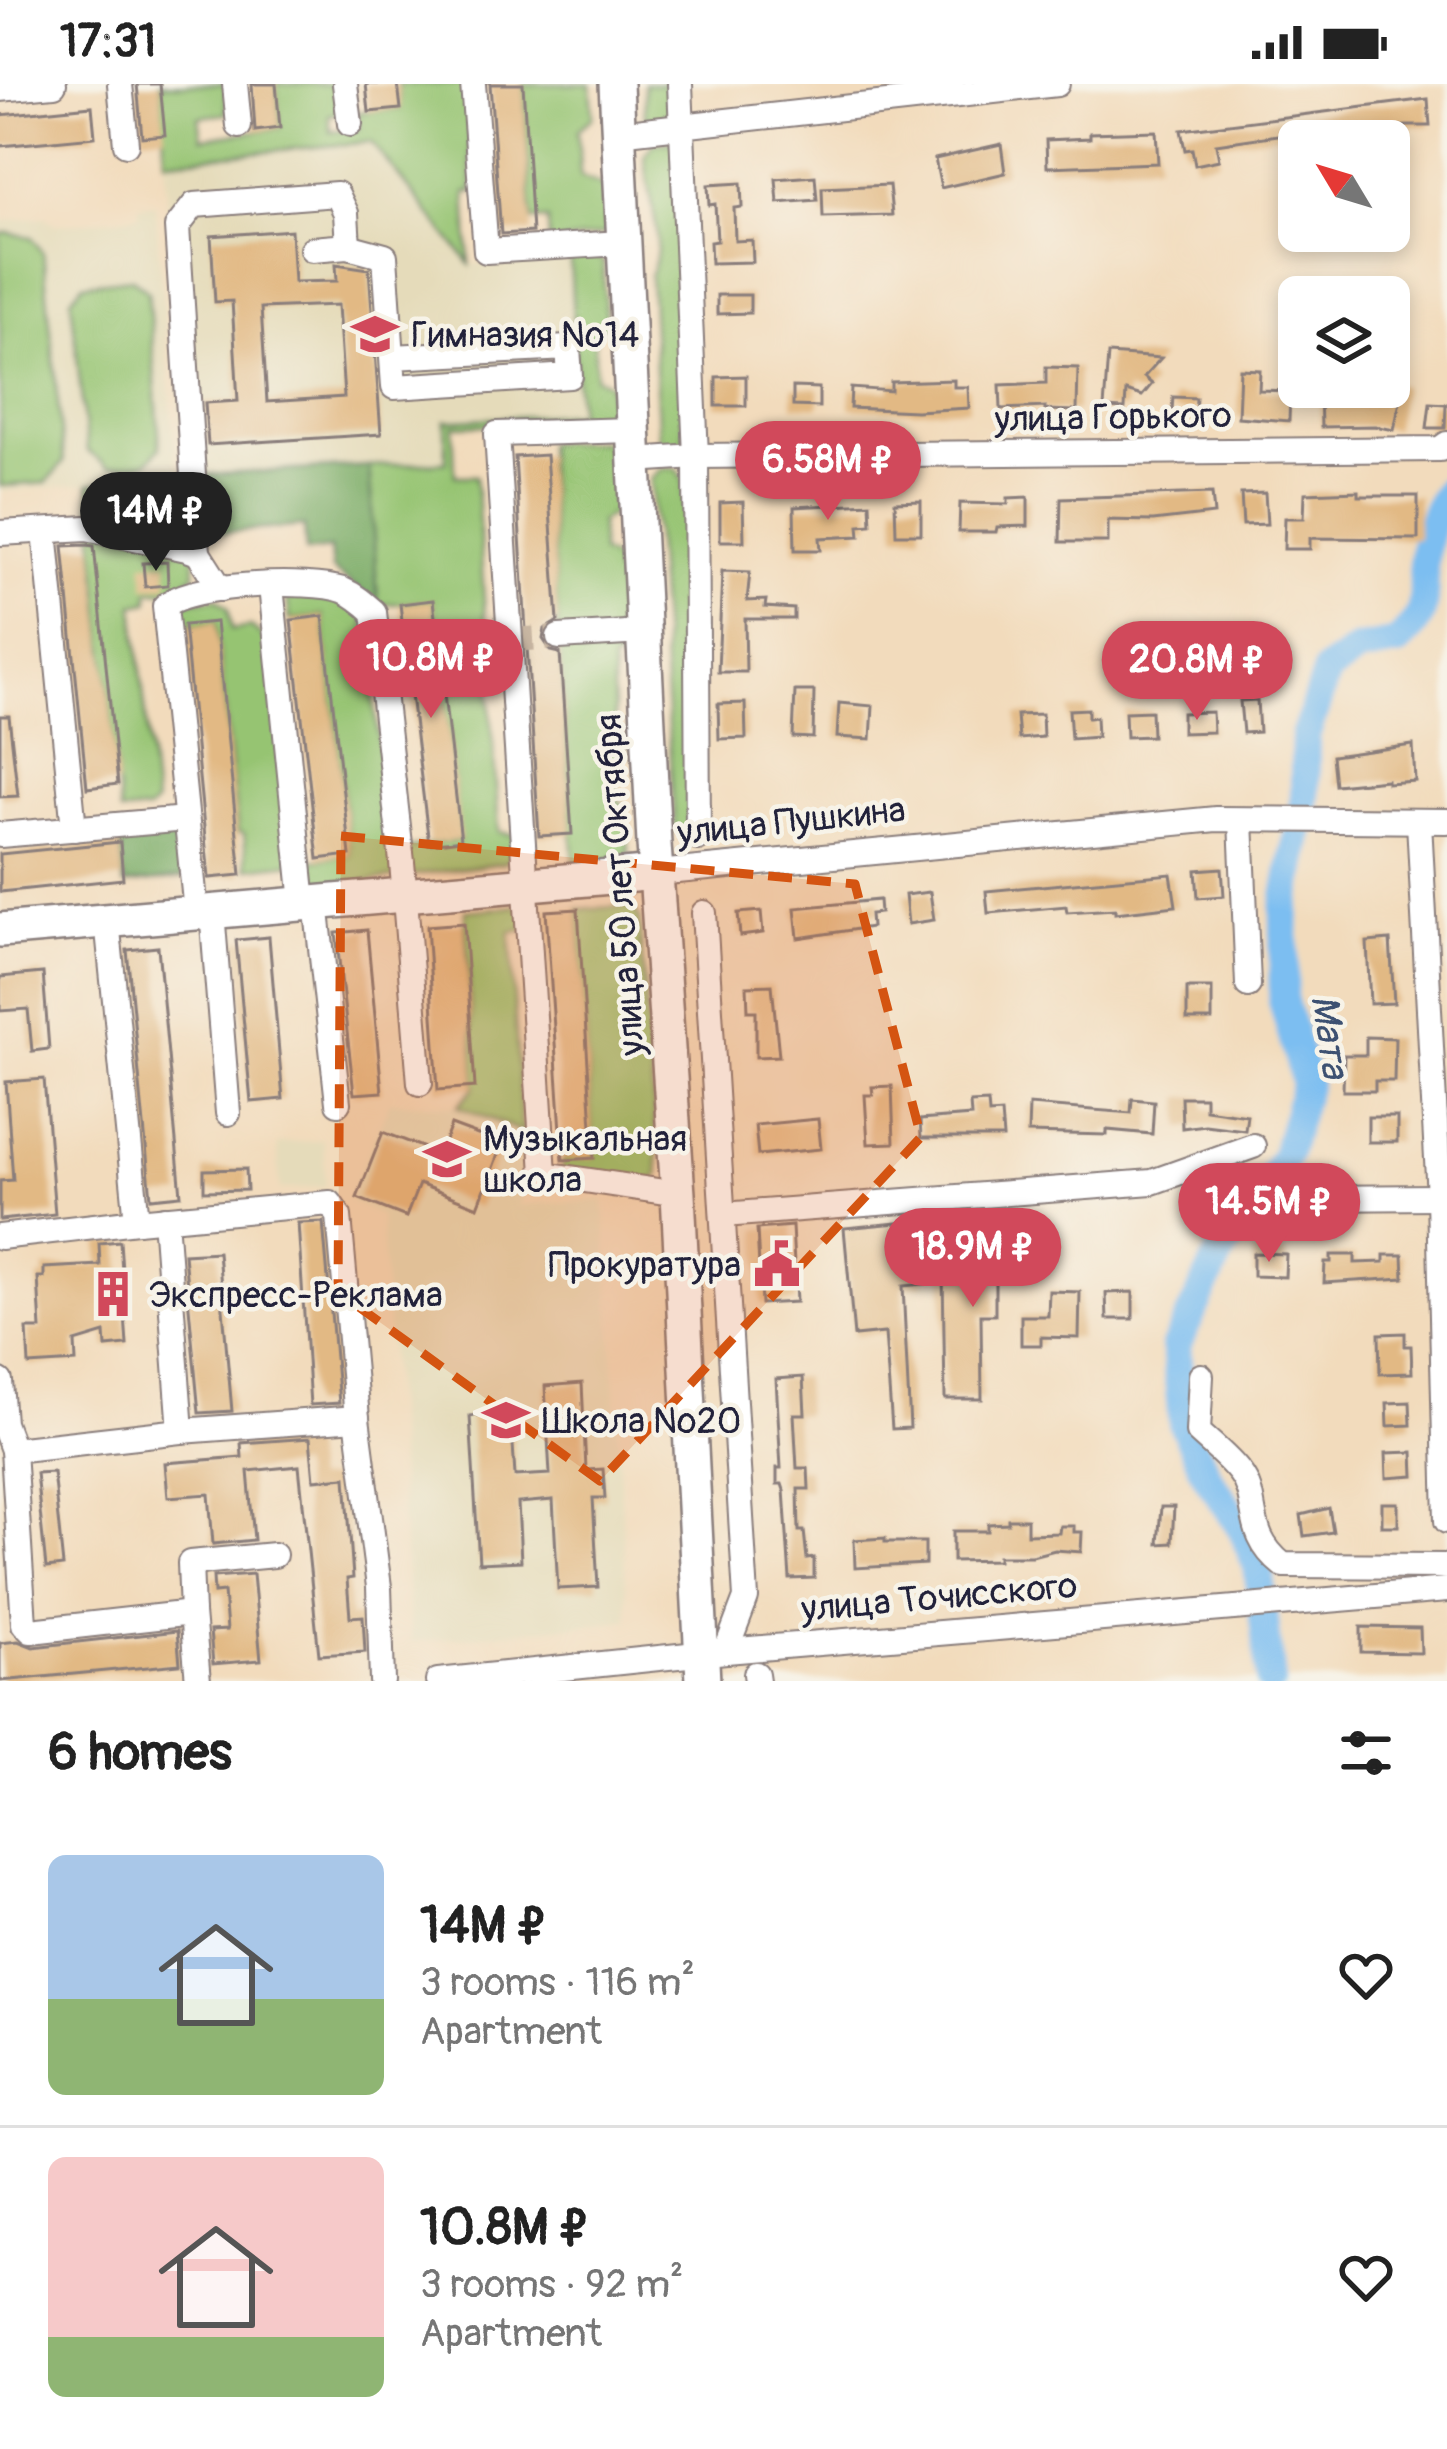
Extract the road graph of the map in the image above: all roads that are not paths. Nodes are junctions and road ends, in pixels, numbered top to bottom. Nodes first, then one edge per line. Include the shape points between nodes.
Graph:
1 (54, 84) edge
2 (120, 84) edge
3 (235, 84) edge
4 (345, 84) edge
5 (473, 84) edge
6 (616, 84) edge
7 (680, 84) edge
8 (1057, 84) edge
9 (0, 88) edge
10 (350, 124) dead end
11 (239, 126) dead end
12 (683, 128) junction
13 (618, 133) junction
14 (126, 144) dead end
15 (622, 243) junction
16 (348, 246) junction
17 (312, 249) dead end
18 (392, 357) junction
19 (1447, 444) edge
20 (633, 445) junction
21 (696, 456) junction
22 (45, 531) junction
23 (0, 533) edge
24 (198, 553) junction
25 (271, 586) junction
26 (221, 589) junction
27 (643, 632) junction
28 (559, 638) tunnel mouth
29 (186, 819) junction
30 (1241, 820) junction
31 (1447, 821) edge
32 (1418, 822) junction
33 (74, 829) junction
34 (0, 835) edge
35 (698, 838) dead end
36 (656, 873) junction
37 (527, 884) junction
38 (405, 894) junction
39 (309, 902) junction
40 (204, 912) junction
41 (704, 913) dead end
42 (107, 920) junction
43 (0, 930) edge
44 (1248, 985) dead end
45 (420, 1084) dead end
46 (338, 1103) dead end
47 (228, 1113) dead end
48 (1253, 1146) dead end
49 (678, 1194) junction
50 (1439, 1197) junction
51 (724, 1215) junction
52 (165, 1218) junction
53 (137, 1221) junction
54 (1295, 1222) dead end
55 (0, 1237) edge
56 (1446, 1371) edge
57 (1201, 1376) dead end
58 (0, 1382) edge
59 (357, 1418) junction
60 (2, 1423) edge
61 (181, 1431) junction
62 (13, 1450) junction
63 (1447, 1521) edge
64 (274, 1555) dead end
65 (1447, 1566) edge
66 (1447, 1590) edge
67 (192, 1613) junction
68 (710, 1662) edge
69 (588, 1673) edge
70 (198, 1681) edge
71 (382, 1681) edge
72 (438, 1681) edge

1 - 9 street
2 - 14 street
3 - 11 street
4 - 10 street
5 - 15 street via 486,250
6 - 13 main road, улица 50 лет Октября
7 - 12 street
8 - 12 street
12 - 13 street
12 - 21 street
13 - 15 main road, улица 50 лет Октября
15 - 20 main road, улица 50 лет Октября
16 - 17 street
16 - 18 street via 385,256
16 - 24 street via 338,194 194,205 177,227
18 - 18 street via 394,387 570,376 568,348
19 - 21 street, улица Горького
20 - 21 street, улица Горького
20 - 27 main road, улица 50 лет Октября
20 - 37 street, улица Горького via 497,434
21 - 35 street
22 - 23 street
22 - 24 street via 87,528
22 - 33 street
24 - 26 street
25 - 26 street
25 - 38 street via 342,590 374,612
25 - 39 street
26 - 29 street via 165,606
27 - 28 street
27 - 36 main road, улица 50 лет Октября
29 - 33 street
29 - 40 street
30 - 32 street, улица Пушкина
30 - 36 street, улица Пушкина
30 - 44 street
31 - 32 street, улица Пушкина
32 - 50 street
33 - 34 street
36 - 37 main road, улица Пушкина
36 - 49 main road, улица 50 лет Октября
37 - 38 main road, улица Пушкина
37 - 49 street via 544,1174
38 - 39 main road, улица Пушкина
38 - 45 street
39 - 40 main road, улица Пушкина
39 - 46 street
40 - 42 main road, улица Пушкина
40 - 47 street
41 - 51 street
42 - 43 main road, улица Пушкина
42 - 53 street
48 - 51 street via 1152,1182
49 - 68 main road, улица 50 лет Октября
50 - 54 street via 1312,1198
50 - 56 street
51 - 68 street via 746,1598
52 - 53 street
52 - 59 street via 330,1204 339,1216
52 - 61 street
53 - 55 street
56 - 63 street
57 - 65 street via 1198,1432 1243,1476 1252,1519 1283,1565
58 - 60 street
59 - 61 street
59 - 71 street
60 - 62 street
61 - 62 street
62 - 67 street via 24,1624 31,1631
64 - 67 street via 190,1563
66 - 68 street, улица Точисского
67 - 70 street
68 - 69 street, улица Точисского
69 - 72 street, улица Точисского

